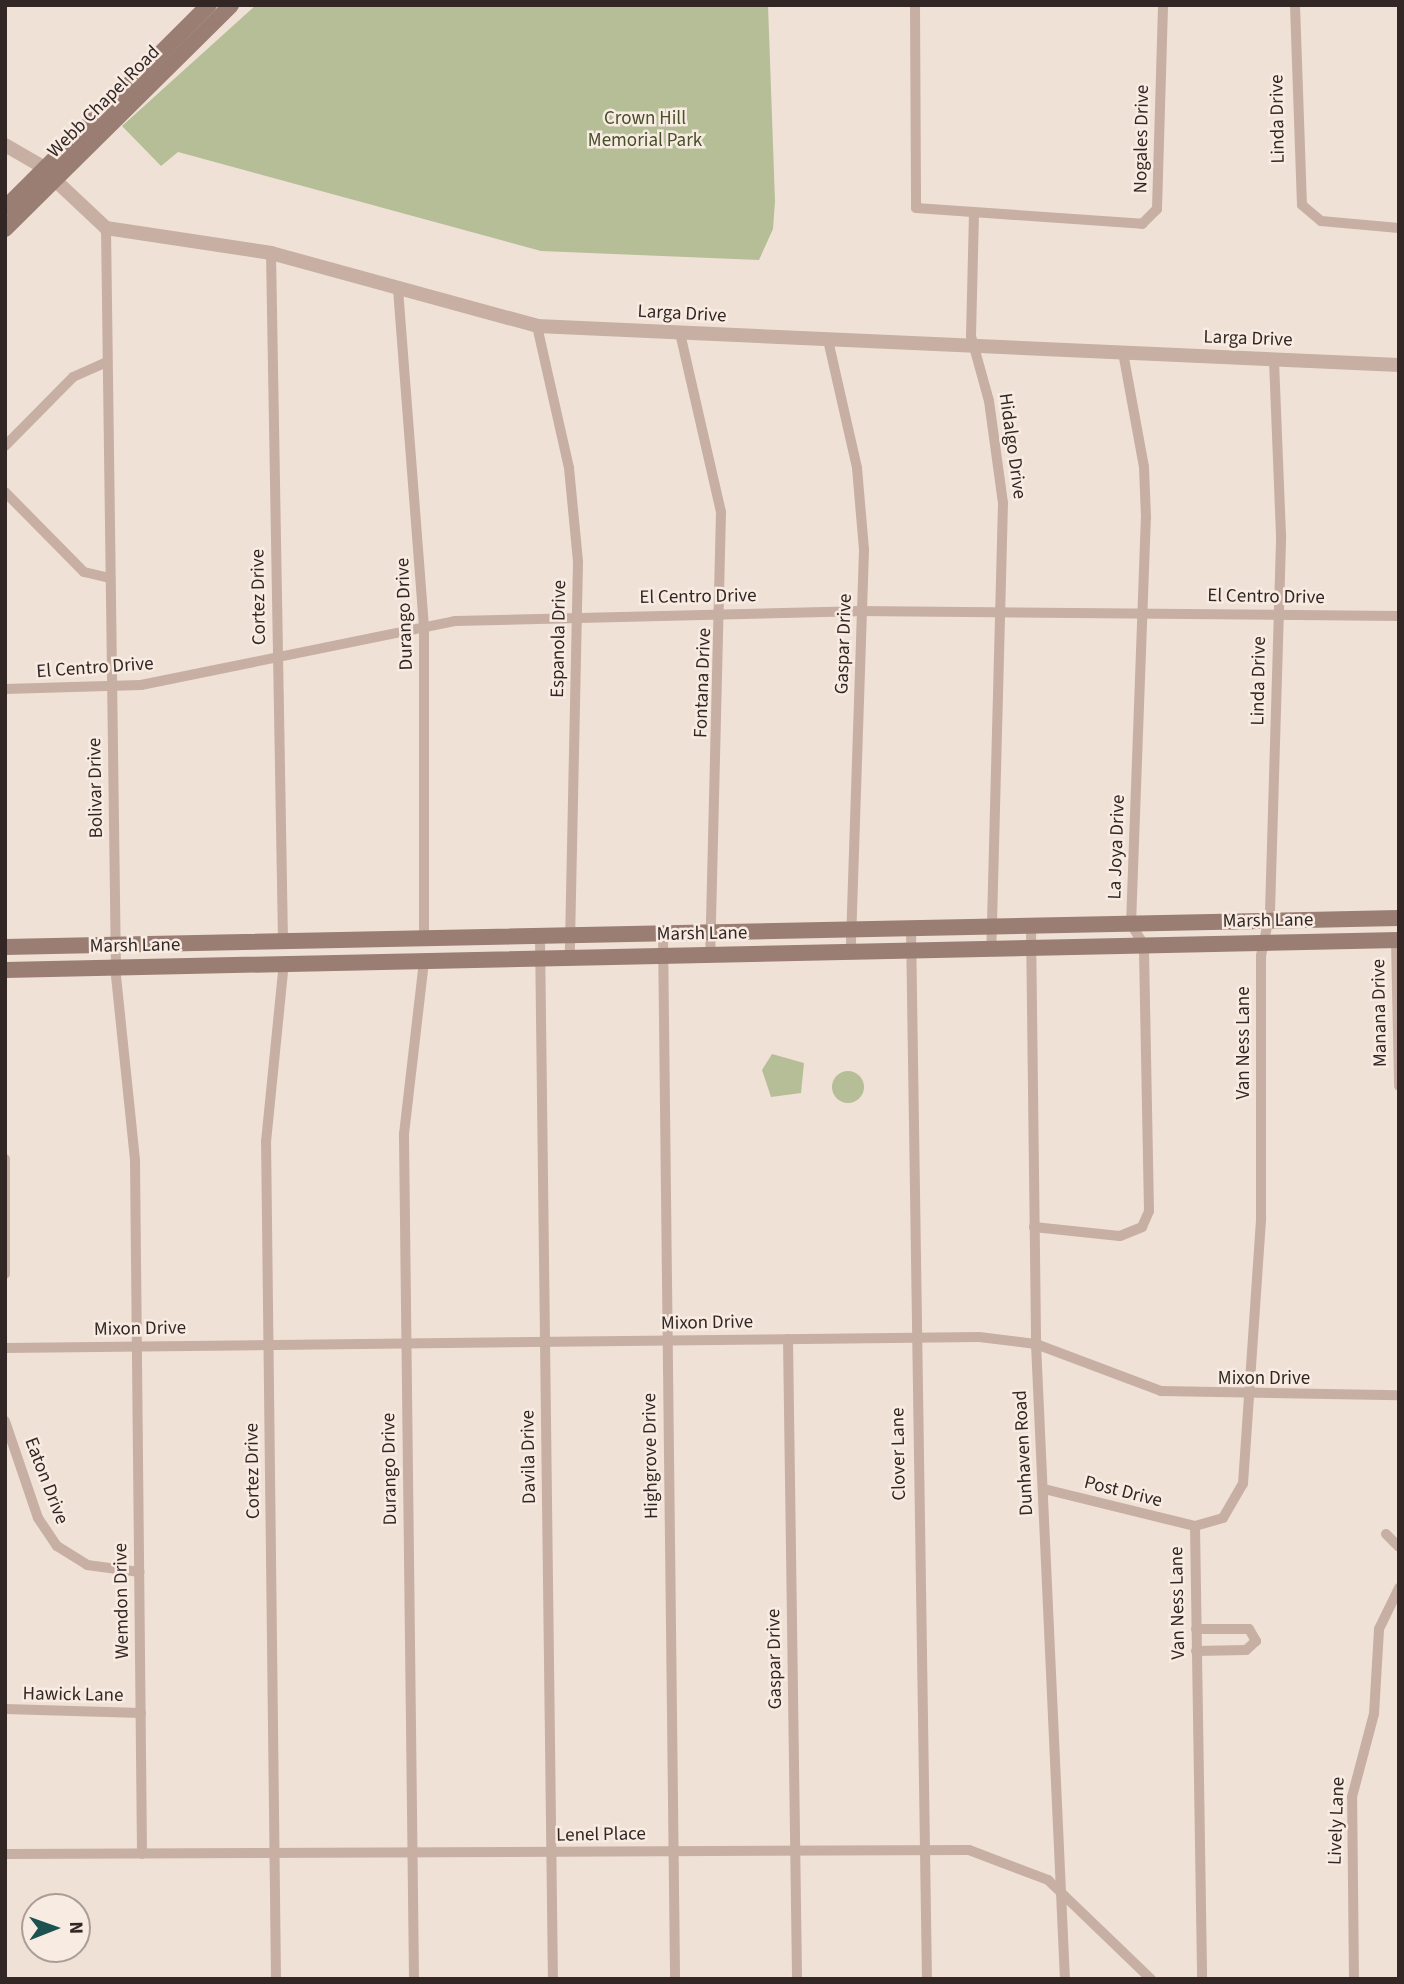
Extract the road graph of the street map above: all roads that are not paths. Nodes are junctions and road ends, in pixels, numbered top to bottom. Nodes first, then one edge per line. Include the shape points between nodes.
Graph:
1 (915, 5) edge
2 (1163, 5) edge
3 (1295, 5) edge
4 (218, 8) edge
5 (5, 145) edge
6 (50, 175) junction
7 (5, 208) edge
8 (974, 213) junction
9 (106, 228) junction
10 (1399, 228) edge
11 (5, 229) edge
12 (271, 253) junction
13 (398, 289) junction
14 (537, 326) junction
15 (680, 333) junction
16 (828, 340) junction
17 (975, 345) junction
18 (1124, 353) junction
19 (1274, 360) junction
20 (107, 362) junction
21 (1399, 365) edge
22 (5, 446) edge
23 (5, 492) edge
24 (110, 578) junction
25 (863, 611) junction
26 (1002, 613) junction
27 (1143, 613) junction
28 (723, 614) junction
29 (1278, 615) junction
30 (1399, 616) edge
31 (578, 617) junction
32 (424, 624) junction
33 (278, 654) junction
34 (111, 688) junction
35 (5, 689) edge
36 (1373, 918) junction
37 (1399, 918) edge
38 (1270, 920) junction
39 (1131, 923) junction
40 (990, 926) junction
41 (1031, 926) junction
42 (911, 928) junction
43 (850, 929) junction
44 (711, 932) junction
45 (663, 933) junction
46 (571, 935) junction
47 (540, 936) junction
48 (424, 938) junction
49 (1398, 938) edge
50 (283, 941) junction
51 (1268, 942) junction
52 (116, 944) junction
53 (1144, 945) junction
54 (5, 947) edge
55 (1031, 948) junction
56 (991, 949) junction
57 (912, 951) junction
58 (851, 952) junction
59 (710, 954) junction
60 (663, 956) junction
61 (570, 957) junction
62 (541, 958) junction
63 (424, 961) junction
64 (284, 964) junction
65 (116, 967) junction
66 (5, 970) edge
67 (1399, 1086) edge
68 (5, 1158) edge
69 (1034, 1227) junction
70 (5, 1274) edge
71 (915, 1338) junction
72 (788, 1339) junction
73 (667, 1340) junction
74 (546, 1342) junction
75 (407, 1343) junction
76 (269, 1345) junction
77 (1036, 1345) junction
78 (137, 1346) junction
79 (5, 1348) edge
80 (1399, 1395) edge
81 (1249, 1397) junction
82 (5, 1421) edge
83 (1044, 1489) junction
84 (1195, 1526) junction
85 (1386, 1534) dead end
86 (1399, 1547) edge
87 (140, 1572) junction
88 (1399, 1588) edge
89 (1196, 1629) junction
90 (1196, 1651) junction
91 (5, 1709) edge
92 (141, 1713) junction
93 (921, 1849) junction
94 (796, 1850) junction
95 (673, 1852) junction
96 (551, 1853) junction
97 (5, 1854) edge
98 (142, 1854) junction
99 (412, 1854) junction
100 (274, 1856) junction
101 (1064, 1892) junction
102 (276, 1979) edge
103 (414, 1979) edge
104 (553, 1979) edge
105 (675, 1979) edge
106 (797, 1979) edge
107 (927, 1979) edge
108 (1065, 1979) edge
109 (1151, 1979) edge
110 (1202, 1979) edge
111 (1354, 1979) edge

1 - 8 street via 912,201 921,211
2 - 8 street, Nogales Drive via 1153,218 1142,224
3 - 10 street, Linda Drive via 1297,190 1310,216 1321,221
4 - 6 main road, Webb Chapel Road
5 - 6 street
6 - 7 main road, Webb Chapel Road
6 - 9 street
6 - 11 main road, Webb Chapel Road
8 - 17 street, Hidalgo Drive
9 - 12 street, Larga Drive
9 - 20 street, Bolivar Drive
12 - 13 street, Larga Drive
12 - 33 street, Cortez Drive
13 - 14 street, Larga Drive
13 - 32 street, Durango Drive
14 - 15 street, Larga Drive
14 - 31 street, Espanola Drive via 569,468
15 - 16 street, Larga Drive
15 - 28 street, Fontana Drive via 715,468
16 - 17 street, Larga Drive
16 - 25 street, Gaspar Drive via 857,468
17 - 18 street, Larga Drive
17 - 26 street, Hidalgo Drive via 1000,467
18 - 19 street, Larga Drive
18 - 27 street, La Joya Drive via 1144,467
19 - 21 street, Larga Drive
19 - 29 street, Linda Drive via 1281,467
20 - 22 street via 73,377
20 - 24 street, Bolivar Drive
23 - 24 street via 84,572
24 - 34 street, Bolivar Drive
25 - 26 street, El Centro Drive
25 - 28 street, El Centro Drive
25 - 43 street, Gaspar Drive
26 - 27 street, El Centro Drive
26 - 40 street, Hidalgo Drive
27 - 29 street, El Centro Drive
27 - 39 street, La Joya Drive
28 - 31 street, El Centro Drive
28 - 44 street, Fontana Drive
29 - 30 street, El Centro Drive
29 - 38 street, Linda Drive
31 - 32 street, El Centro Drive
31 - 46 street, Espanola Drive
32 - 33 street, El Centro Drive
32 - 48 street, Durango Drive
33 - 34 street, El Centro Drive
33 - 50 street, Cortez Drive
34 - 35 street, El Centro Drive
34 - 52 street, Bolivar Drive
36 - 37 main road, Marsh Lane
36 - 38 main road, Marsh Lane
36 - 49 main road
38 - 39 main road, Marsh Lane
38 - 51 street, Van Ness Lane
39 - 41 main road, Marsh Lane
39 - 53 street, La Joya Drive
40 - 41 main road, Marsh Lane
40 - 42 main road, Marsh Lane
40 - 56 street, Hidalgo Drive
41 - 55 street, Dunhaven Road
42 - 43 main road, Marsh Lane
42 - 57 street, Clover Lane
43 - 44 main road, Marsh Lane
43 - 58 street, Gaspar Drive
44 - 45 main road, Marsh Lane
44 - 59 street, Fontana Drive
45 - 46 main road, Marsh Lane
45 - 60 street, Highgrove Drive
46 - 47 main road, Marsh Lane
46 - 61 street, Espanola Drive
47 - 48 main road, Marsh Lane
47 - 62 street, Davila Drive
48 - 50 main road, Marsh Lane
48 - 63 main road
49 - 51 main road, Marsh Lane
49 - 67 street, Manana Drive
50 - 52 main road, Marsh Lane
50 - 64 main road
51 - 53 main road, Marsh Lane
51 - 81 street, Van Ness Lane via 1261,956 1262,1207
52 - 54 main road, Marsh Lane
52 - 65 street, Bolivar Drive
53 - 55 main road, Marsh Lane
53 - 69 street, La Joya Drive via 1147,1220 1135,1233 1120,1236
55 - 56 main road, Marsh Lane
55 - 69 street, Dunhaven Road
56 - 57 main road, Marsh Lane
57 - 58 main road, Marsh Lane
57 - 71 street, Clover Lane
58 - 59 main road, Marsh Lane
59 - 60 main road, Marsh Lane
60 - 61 main road, Marsh Lane
60 - 73 street, Highgrove Drive
61 - 62 main road, Marsh Lane
62 - 63 main road, Marsh Lane
62 - 74 street, Davila Drive
63 - 64 main road, Marsh Lane
63 - 75 street, Durango Drive via 405,1109
64 - 65 main road, Marsh Lane
64 - 76 street, Cortez Drive via 266,1113
65 - 66 main road, Marsh Lane
65 - 78 street, Bolivar Drive via 135,1161
68 - 70 street
69 - 77 street, Dunhaven Road
71 - 72 street, Mixon Drive
71 - 77 street, Mixon Drive
71 - 93 street, Clover Lane
72 - 73 street, Mixon Drive
72 - 94 street, Gaspar Drive
73 - 74 street, Mixon Drive
73 - 95 street, Highgrove Drive
74 - 75 street, Mixon Drive
74 - 96 street, Davila Drive
75 - 76 street, Mixon Drive
75 - 99 street, Durango Drive
76 - 78 street, Mixon Drive
76 - 100 street, Cortez Drive
77 - 81 street, Mixon Drive via 1131,1384
77 - 83 street, Dunhaven Road
78 - 79 street, Mixon Drive
78 - 87 street, Wemdon Drive
80 - 81 street, Mixon Drive
81 - 84 street, Van Ness Lane via 1240,1496 1223,1518
82 - 87 street, Eaton Drive via 38,1517 57,1546 87,1565
83 - 84 street, Post Drive
83 - 101 street, Dunhaven Road
84 - 89 street, Van Ness Lane
85 - 86 street
87 - 92 street, Wemdon Drive
88 - 111 street, Lively Lane via 1379,1629 1374,1714 1352,1797
89 - 90 street, Van Ness Lane
89 - 90 street via 1249,1629 1256,1641 1245,1650
90 - 110 street, Van Ness Lane
91 - 92 street, Hawick Lane
92 - 98 street, Wemdon Drive
93 - 94 street, Lenel Place
93 - 101 street, Lenel Place via 995,1856
93 - 107 street, Clover Lane
94 - 95 street, Lenel Place
94 - 106 street, Gaspar Drive
95 - 96 street, Lenel Place
95 - 105 street, Highgrove Drive
96 - 99 street, Lenel Place
96 - 104 street, Davila Drive
97 - 98 street, Lenel Place
98 - 100 street, Lenel Place
99 - 100 street, Lenel Place
99 - 103 street, Durango Drive
100 - 102 street, Cortez Drive
101 - 108 street, Dunhaven Road
101 - 109 street, Lenel Place

